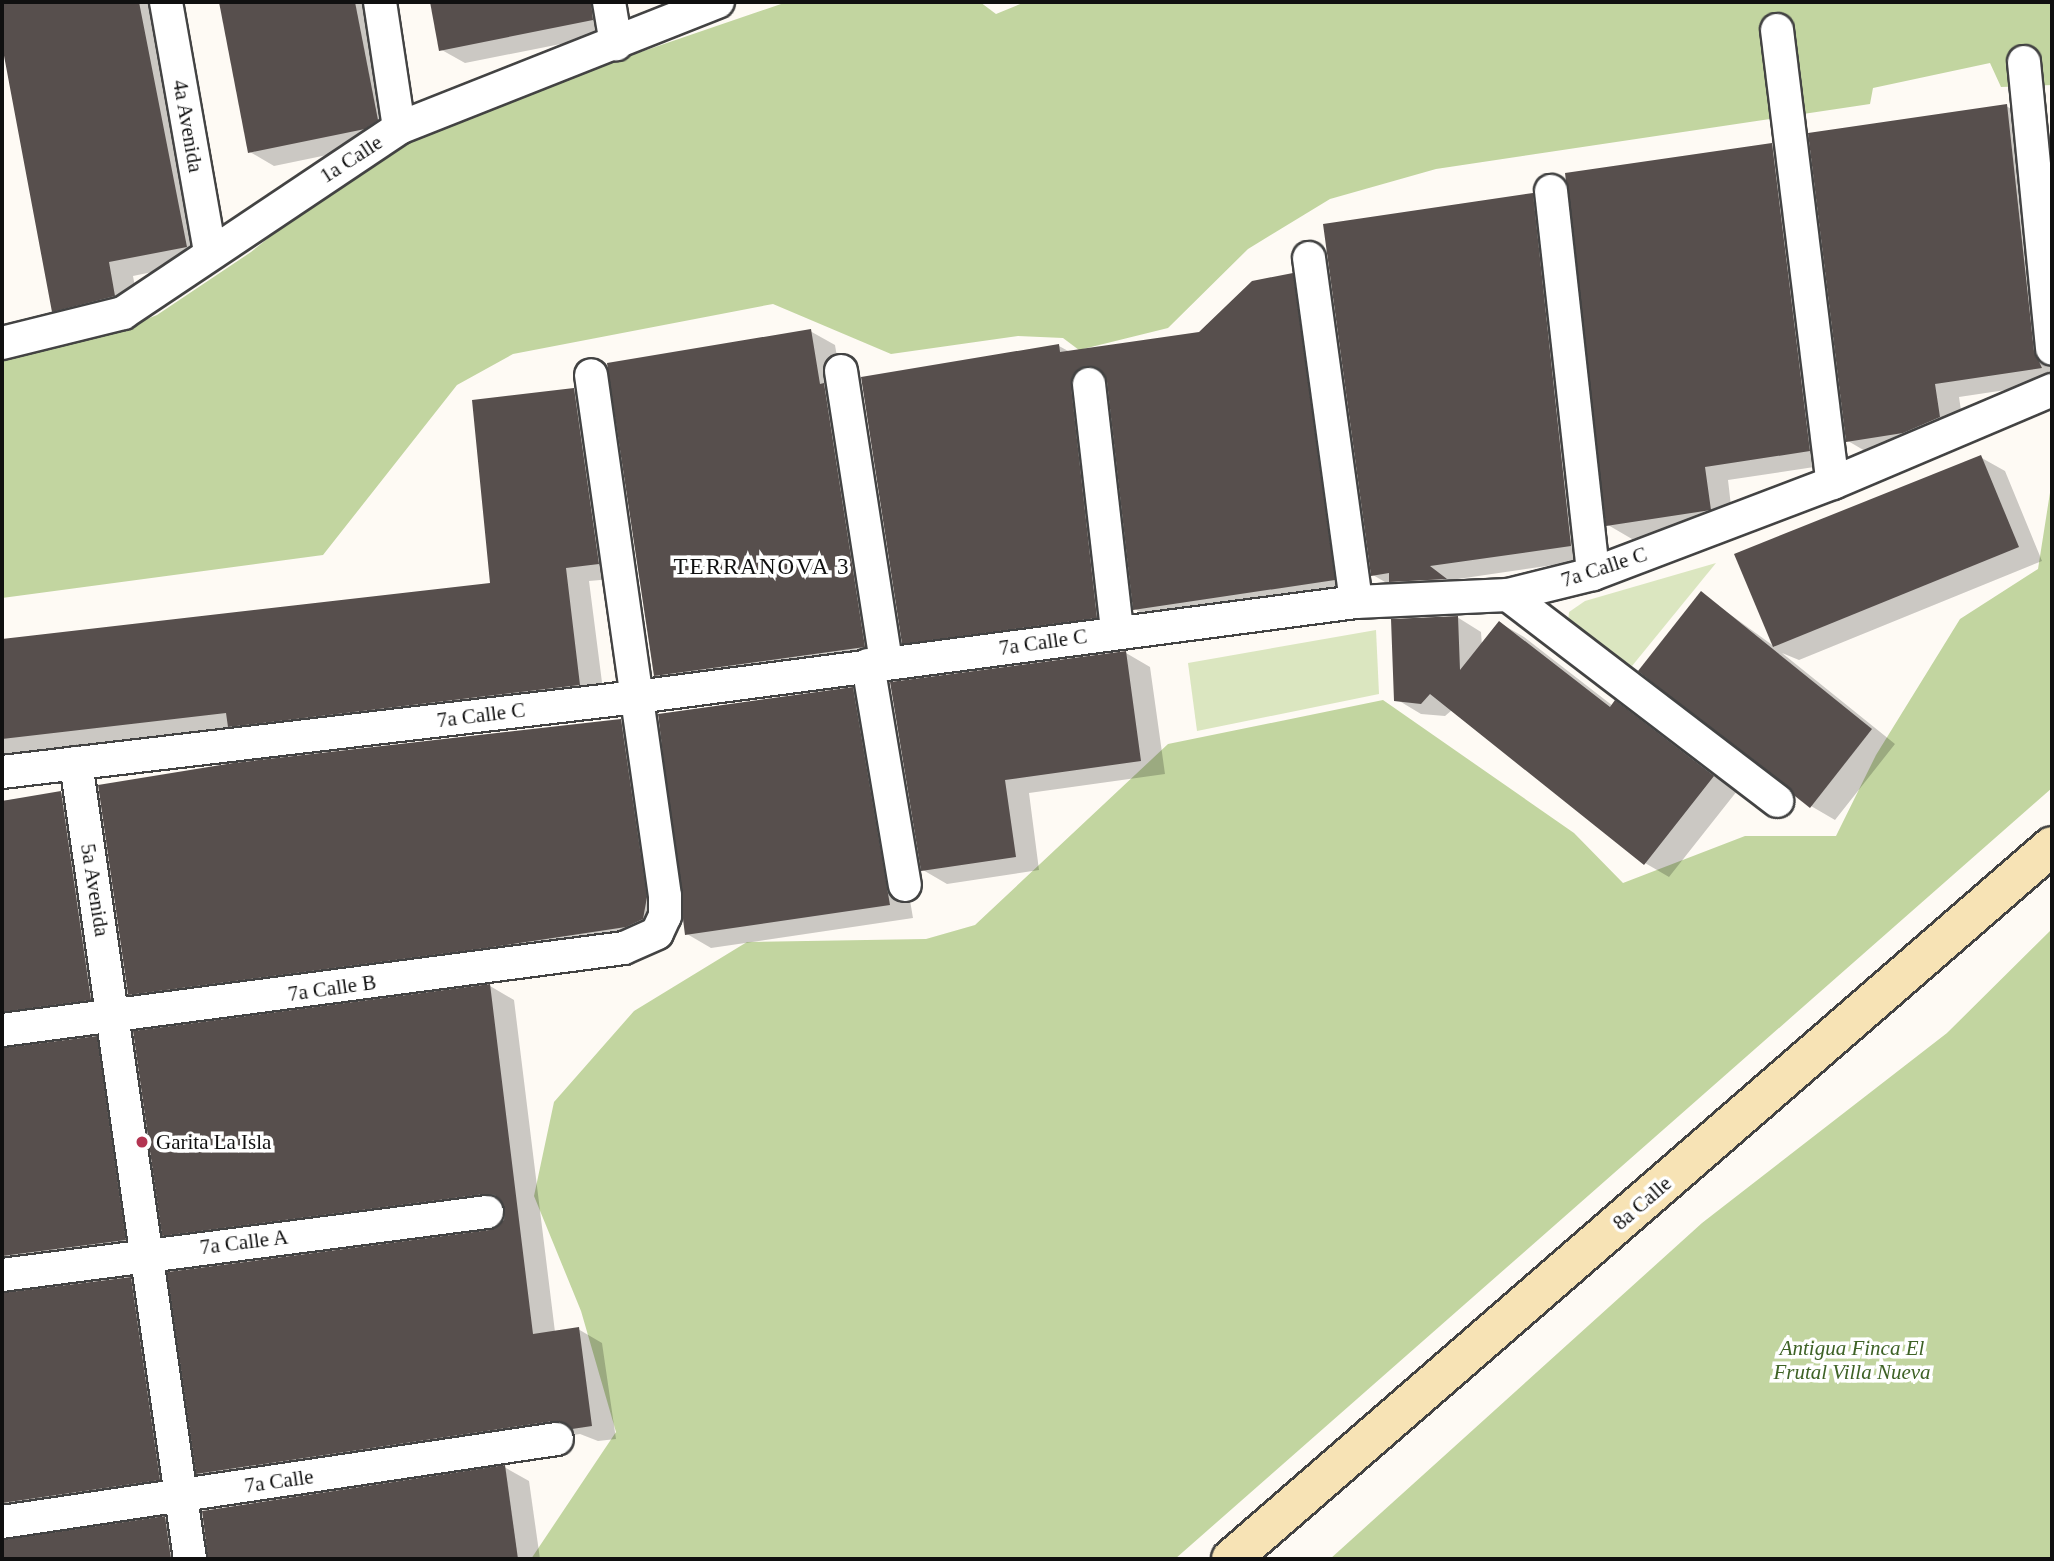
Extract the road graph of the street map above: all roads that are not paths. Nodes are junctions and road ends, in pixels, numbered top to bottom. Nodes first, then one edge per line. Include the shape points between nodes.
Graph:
1 (166, 2) edge
2 (380, 2) edge
3 (609, 2) edge
4 (718, 2) edge
5 (1777, 30) dead end
6 (616, 44) junction
7 (2024, 62) dead end
8 (399, 128) junction
9 (1551, 191) dead end
10 (210, 251) junction
11 (1309, 258) dead end
12 (2, 343) edge
13 (2052, 349) edge
14 (841, 371) dead end
15 (591, 375) dead end
16 (1089, 384) dead end
17 (2052, 390) edge
18 (1833, 483) junction
19 (1593, 574) junction
20 (1508, 595) junction
21 (1356, 602) junction
22 (1117, 631) junction
23 (877, 664) junction
24 (636, 697) junction
25 (76, 763) junction
26 (2, 772) edge
27 (1777, 801) dead end
28 (2052, 846) edge
29 (905, 885) dead end
30 (115, 1018) junction
31 (2, 1030) edge
32 (487, 1212) dead end
33 (149, 1254) junction
34 (2, 1275) edge
35 (557, 1439) dead end
36 (181, 1495) junction
37 (2, 1522) edge
38 (190, 1559) edge
39 (1231, 1559) edge

1 - 10 street, 4a Avenida
2 - 8 street
3 - 6 street
4 - 6 street, 1a Calle
5 - 18 street
6 - 8 street, 1a Calle
7 - 13 street
8 - 10 street, 1a Calle
9 - 19 street
10 - 12 street, 1a Calle via 123,313
11 - 21 street
14 - 23 street
15 - 24 street
16 - 22 street
17 - 18 street, 7a Calle C
18 - 19 street, 7a Calle C
19 - 20 street, 7a Calle C
20 - 21 street, 7a Calle C
20 - 27 street
21 - 22 street, 7a Calle C
22 - 23 street, 7a Calle C
23 - 24 street, 7a Calle C
23 - 29 street
24 - 25 street, 7a Calle C
24 - 30 street, 7a Calle B via 665,896 665,916 657,933 624,948
25 - 26 street, 7a Calle C
25 - 30 street, 5a Avenida
28 - 39 main road, 8a Calle
30 - 31 street, 7a Calle B
30 - 33 street, 5a Avenida
32 - 33 street, 7a Calle A
33 - 34 street, 7a Calle A
33 - 36 street, 5a Avenida
35 - 36 street, 7a Calle
36 - 37 street, 7a Calle
36 - 38 street, 5a Avenida

